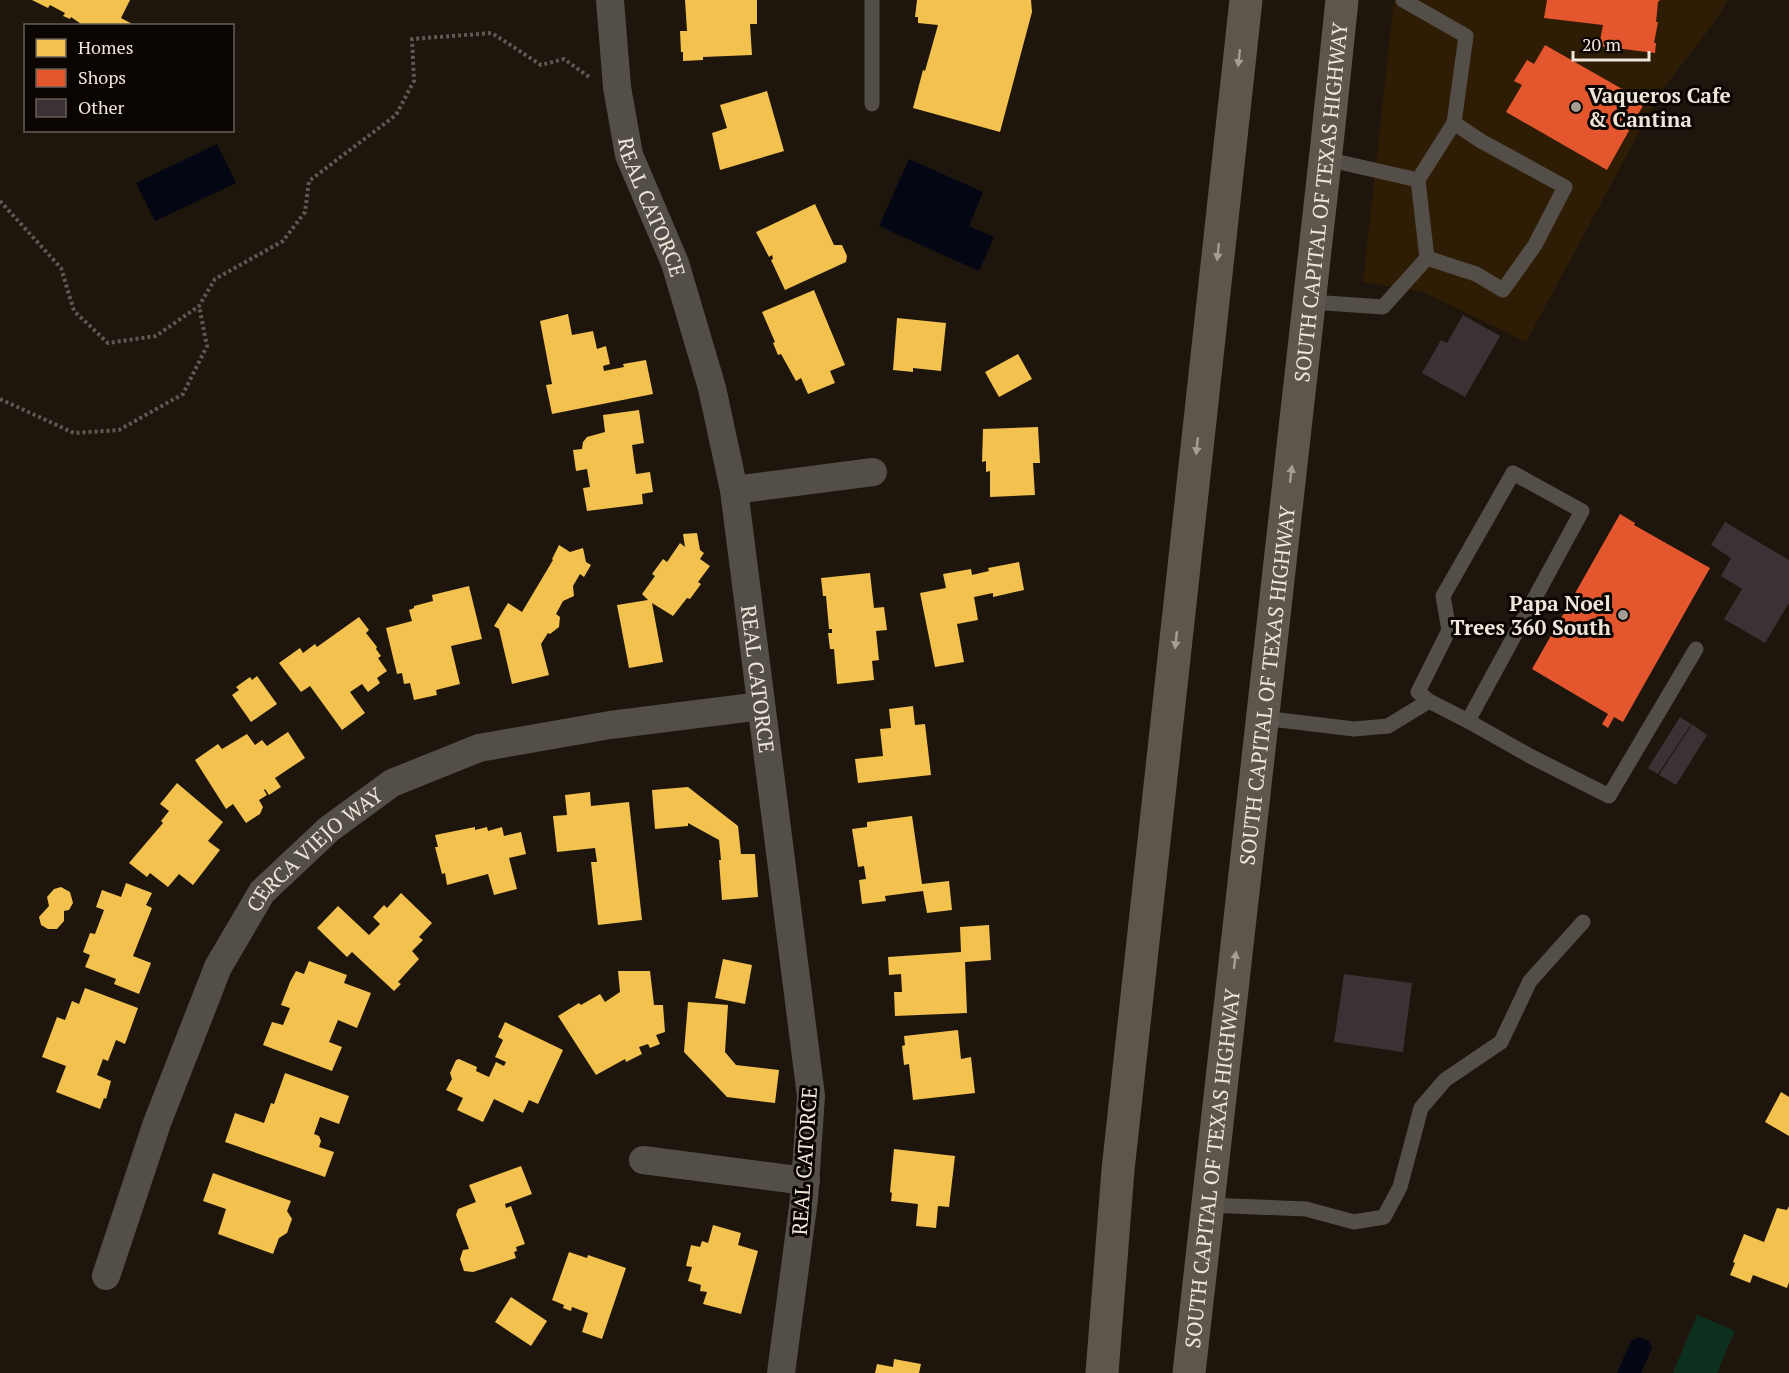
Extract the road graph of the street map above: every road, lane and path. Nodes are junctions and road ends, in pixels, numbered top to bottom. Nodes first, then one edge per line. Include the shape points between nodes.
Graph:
1 (610, 0) edge
2 (872, 0) edge
3 (1245, 0) edge
4 (1342, 0) edge
5 (1403, 0) edge
6 (617, 87) junction
7 (872, 104) dead end
8 (1454, 123) junction
9 (1326, 159) junction
10 (1418, 180) junction
11 (0, 201) edge
12 (1427, 258) junction
13 (1311, 302) junction
14 (199, 306) junction
15 (0, 399) edge
16 (873, 472) dead end
17 (734, 490) junction
18 (1696, 649) dead end
19 (1429, 701) junction
20 (761, 706) junction
21 (1263, 718) junction
22 (1468, 721) junction
23 (1583, 922) dead end
24 (643, 1160) dead end
25 (806, 1180) junction
26 (1207, 1205) junction
27 (106, 1276) dead end
28 (781, 1373) edge
29 (1102, 1373) edge
30 (1189, 1373) edge

1 - 6 street, REAL CATORCE
2 - 7 lane
3 -> 29 highway via 1119,1158
4 - 9 highway, SOUTH CAPITAL OF TEXAS HIGHWAY
5 - 8 lane via 1466,36
6 - 14 path via 599,85 564,58 541,65 492,33 412,39 414,81 396,115 309,182 305,212 283,241 215,279
6 - 17 street, REAL CATORCE via 629,155 675,263 709,376
8 - 10 lane
8 - 12 lane via 1565,187 1535,245 1503,290 1476,274
9 - 10 lane
9 - 13 highway, SOUTH CAPITAL OF TEXAS HIGHWAY
10 - 12 lane
11 - 14 path via 61,268 74,311 108,343 156,336
12 - 13 lane via 1383,307
21 -> 13 highway, SOUTH CAPITAL OF TEXAS HIGHWAY
14 - 15 path via 207,346 183,394 119,430 74,433
16 - 17 street
17 - 20 street, REAL CATORCE
18 - 22 lane via 1608,796
19 - 21 lane via 1388,726 1354,729
19 - 22 lane
19 - 22 lane via 1418,692 1449,630 1443,596 1513,473 1582,510
20 - 25 street, REAL CATORCE via 811,1096
20 - 27 street, CERCA VIEJO WAY via 610,725 479,748 392,783 329,829 262,892 218,967 157,1123
26 -> 21 highway, SOUTH CAPITAL OF TEXAS HIGHWAY
23 - 26 lane via 1530,981 1502,1042 1445,1080 1421,1108 1400,1187 1384,1217 1354,1222 1306,1209
24 - 25 street
25 - 28 street, REAL CATORCE
26 - 30 highway, SOUTH CAPITAL OF TEXAS HIGHWAY

